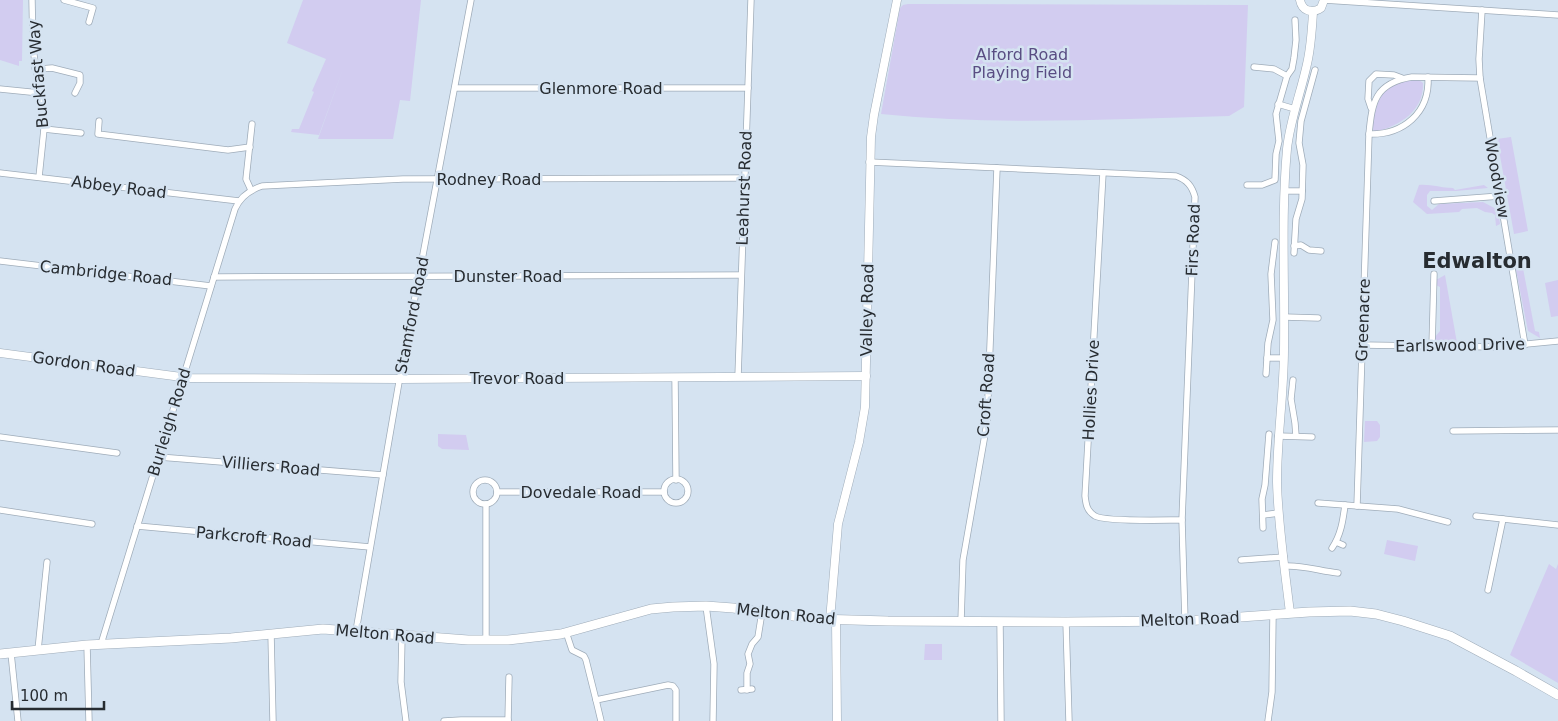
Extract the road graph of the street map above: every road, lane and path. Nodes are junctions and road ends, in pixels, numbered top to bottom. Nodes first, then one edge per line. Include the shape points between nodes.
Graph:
1 (32, 0) edge
2 (64, 0) edge
3 (471, 0) edge
4 (751, 0) edge
5 (896, 0) edge
6 (1300, 0) edge
7 (1324, 0) edge
8 (1482, 10) junction
9 (1313, 12) junction
10 (1558, 15) edge
11 (1295, 20) dead end
12 (89, 22) dead end
13 (1254, 67) dead end
14 (35, 68) junction
15 (1315, 70) dead end
16 (1287, 76) junction
17 (1428, 77) junction
18 (1402, 78) junction
19 (1480, 78) junction
20 (455, 88) junction
21 (748, 88) junction
22 (0, 89) edge
23 (40, 93) junction
24 (75, 93) dead end
25 (1278, 104) junction
26 (1371, 108) junction
27 (1295, 109) junction
28 (100, 121) dead end
29 (252, 124) dead end
30 (44, 129) junction
31 (81, 133) dead end
32 (1368, 134) junction
33 (250, 147) junction
34 (869, 162) junction
35 (997, 168) junction
36 (0, 173) edge
37 (1103, 173) junction
38 (39, 177) junction
39 (744, 178) junction
40 (438, 179) junction
41 (1247, 185) dead end
42 (251, 190) junction
43 (1285, 191) junction
44 (1302, 192) junction
45 (1500, 196) junction
46 (239, 201) junction
47 (1434, 201) dead end
48 (1275, 242) dead end
49 (1294, 246) junction
50 (1321, 251) dead end
51 (1294, 253) dead end
52 (0, 261) edge
53 (1434, 274) dead end
54 (741, 275) junction
55 (420, 276) junction
56 (214, 277) junction
57 (211, 286) junction
58 (1284, 317) junction
59 (1318, 318) dead end
60 (1558, 341) edge
61 (1362, 345) junction
62 (1525, 345) junction
63 (1432, 347) junction
64 (0, 353) edge
65 (1267, 358) junction
66 (1284, 358) junction
67 (1266, 374) dead end
68 (167, 375) joint
69 (866, 376) junction
70 (675, 377) junction
71 (738, 377) junction
72 (183, 378) junction
73 (400, 379) junction
74 (1293, 380) dead end
75 (1558, 430) edge
76 (1453, 431) dead end
77 (1269, 434) dead end
78 (1278, 436) junction
79 (1296, 436) junction
80 (0, 437) edge
81 (1312, 437) dead end
82 (118, 453) dead end
83 (159, 456) junction
84 (383, 475) junction
85 (676, 480) junction
86 (497, 492) junction
87 (664, 492) junction
88 (1318, 502) dead end
89 (486, 504) junction
90 (1345, 505) junction
91 (1357, 506) junction
92 (0, 510) edge
93 (1279, 513) junction
94 (1263, 515) junction
95 (1476, 516) dead end
96 (1503, 519) junction
97 (1182, 520) junction
98 (1448, 522) dead end
99 (92, 524) dead end
100 (1558, 525) edge
101 (137, 526) junction
102 (1263, 528) dead end
103 (1336, 542) junction
104 (1343, 545) dead end
105 (370, 547) junction
106 (1332, 548) dead end
107 (1284, 557) junction
108 (1241, 560) dead end
109 (46, 562) dead end
110 (1285, 566) junction
111 (1338, 573) dead end
112 (1488, 590) dead end
113 (706, 606) junction
114 (762, 612) junction
115 (1290, 613) junction
116 (1273, 615) junction
117 (833, 620) junction
118 (961, 621) junction
119 (1000, 621) junction
120 (1186, 621) junction
121 (1066, 622) junction
122 (356, 630) junction
123 (566, 632) junction
124 (271, 634) junction
125 (402, 636) junction
126 (486, 641) junction
127 (101, 644) junction
128 (87, 645) junction
129 (38, 650) junction
130 (11, 653) junction
131 (0, 654) edge
132 (509, 677) dead end
133 (746, 690) dead end
134 (1558, 695) edge
135 (596, 700) junction
136 (461, 720) edge
137 (508, 720) edge
138 (18, 721) edge
139 (89, 721) edge
140 (273, 721) edge
141 (406, 721) edge
142 (444, 721) edge
143 (602, 721) edge
144 (676, 721) edge
145 (713, 721) edge
146 (837, 721) edge
147 (1001, 721) edge
148 (1069, 721) edge
149 (1268, 721) edge

1 - 14 street, Buckfast Way
2 - 12 street via 93,8
3 - 20 street, Stamford Road
4 - 21 street, Leahurst Road
5 - 34 street, Valley Road via 874,115
6 - 9 street via 1304,8
7 - 8 street
7 - 9 street via 1321,8
8 - 10 street
8 - 19 street, Woodview
9 - 27 street via 1308,62
11 - 16 street via 1294,58
13 - 16 street via 1274,69
14 - 23 street, Buckfast Way
14 - 24 street via 52,68 80,75
15 - 44 street via 1301,121
16 - 25 street
17 - 18 street, Greenacre
17 - 19 street, Greenacre
17 - 32 street via 1429,89 1424,103 1405,126 1392,132
18 - 26 street, Greenacre via 1378,94
18 - 26 street, Greenacre via 1376,74 1369,81
19 - 45 street, Woodview
20 - 21 street, Glenmore Road
20 - 40 street, Stamford Road
21 - 39 street, Leahurst Road
22 - 23 street
23 - 30 street, Buckfast Way
25 - 27 street
25 - 41 street via 1275,180 1262,186
26 - 32 street, Greenacre
27 - 43 street via 1287,148
28 - 33 street via 98,134 228,150
29 - 33 street
30 - 31 street
30 - 38 street, Buckfast Way
32 - 61 street, Greenacre
33 - 42 street via 246,179
34 - 35 street, Firs Road
34 - 69 street, Valley Road
35 - 37 street, Firs Road
35 - 118 street, Croft Road via 987,423 963,560
36 - 38 street, Abbey Road
37 - 97 street, Firs Road via 1176,176 1186,181 1194,191
37 - 97 street, Hollies Drive via 1086,504 1090,512 1104,519
38 - 46 street, Abbey Road
39 - 40 street, Rodney Road
39 - 54 street, Leahurst Road
40 - 42 street, Rodney Road via 262,186
40 - 55 street, Stamford Road
42 - 46 street
43 - 44 street
43 - 58 street
44 - 49 street
45 - 47 street
45 - 62 street, Woodview
46 - 56 street, Burleigh Road
48 - 65 street via 1271,274 1273,320
49 - 50 street
49 - 51 street
52 - 57 street, Cambridge Road
53 - 63 street
54 - 55 street, Dunster Road
54 - 71 street, Leahurst Road
55 - 56 street, Dunster Road
55 - 73 street, Stamford Road
56 - 57 street, Burleigh Road
57 - 72 street, Burleigh Road
58 - 59 street
58 - 66 street
60 - 62 street, Earlswood Drive
61 - 63 street, Earlswood Drive
61 - 91 street, Greenacre
62 - 63 street, Earlswood Drive
64 - 68 street, Gordon Road
65 - 66 street
65 - 67 street
66 - 78 street
68 - 72 street, Trevor Road
69 - 71 street, Trevor Road
69 - 117 street, Valley Road via 859,442 838,524
70 - 71 street, Trevor Road
70 - 73 street, Trevor Road
70 - 85 street
72 - 73 street, Trevor Road
72 - 83 street, Burleigh Road
73 - 84 street, Stamford Road
74 - 79 street via 1291,399
75 - 76 street
77 - 94 street
78 - 79 street
78 - 93 street
79 - 81 street
80 - 82 street
83 - 84 street, Villiers Road
83 - 101 street, Burleigh Road
84 - 105 street, Stamford Road
85 - 87 street, Dovedale Road via 669,482
85 - 87 street, Dovedale Road via 686,484 686,498 680,503 673,503
86 - 87 street, Dovedale Road
86 - 89 street, Dovedale Road via 495,499
86 - 89 street, Dovedale Road via 489,481 482,481 476,486 476,499
88 - 90 street
89 - 126 street, Dovedale Road
90 - 91 street
90 - 103 street
91 - 98 street via 1398,509
92 - 99 street
93 - 94 street
93 - 107 street
94 - 102 street
95 - 96 street
96 - 100 street
96 - 112 street
97 - 120 street, Firs Road
101 - 105 street, Parkcroft Road
101 - 127 street, Burleigh Road
103 - 104 street
103 - 106 street
105 - 122 street, Stamford Road
107 - 108 street
107 - 110 street
109 - 129 street
110 - 111 street
110 - 115 street
113 - 114 main road, Melton Road
113 - 123 main road, Melton Road via 652,609
113 - 145 street via 714,664
114 - 117 main road, Melton Road
114 - 133 street via 758,637 748,654 750,664
115 - 116 main road, Melton Road
115 - 134 main road, Melton Road via 1366,613 1422,626 1472,646
116 - 120 main road, Melton Road
116 - 149 street via 1272,692
117 - 118 main road, Melton Road
117 - 146 street, Valley Road
118 - 119 main road, Melton Road
119 - 121 main road, Melton Road
119 - 147 street
120 - 121 main road, Melton Road
121 - 148 street
122 - 124 main road, Melton Road via 323,629
122 - 125 main road, Melton Road
123 - 126 main road, Melton Road
123 - 135 street via 571,647 586,660
124 - 127 main road, Melton Road
124 - 140 street
125 - 126 main road, Melton Road
125 - 141 street via 401,682
127 - 128 main road, Melton Road
128 - 129 main road, Melton Road
128 - 139 street
129 - 130 main road, Melton Road
130 - 131 main road, Melton Road
130 - 138 street
132 - 137 street
135 - 143 street
135 - 144 street via 673,686 676,690
136 - 137 street
136 - 142 street

